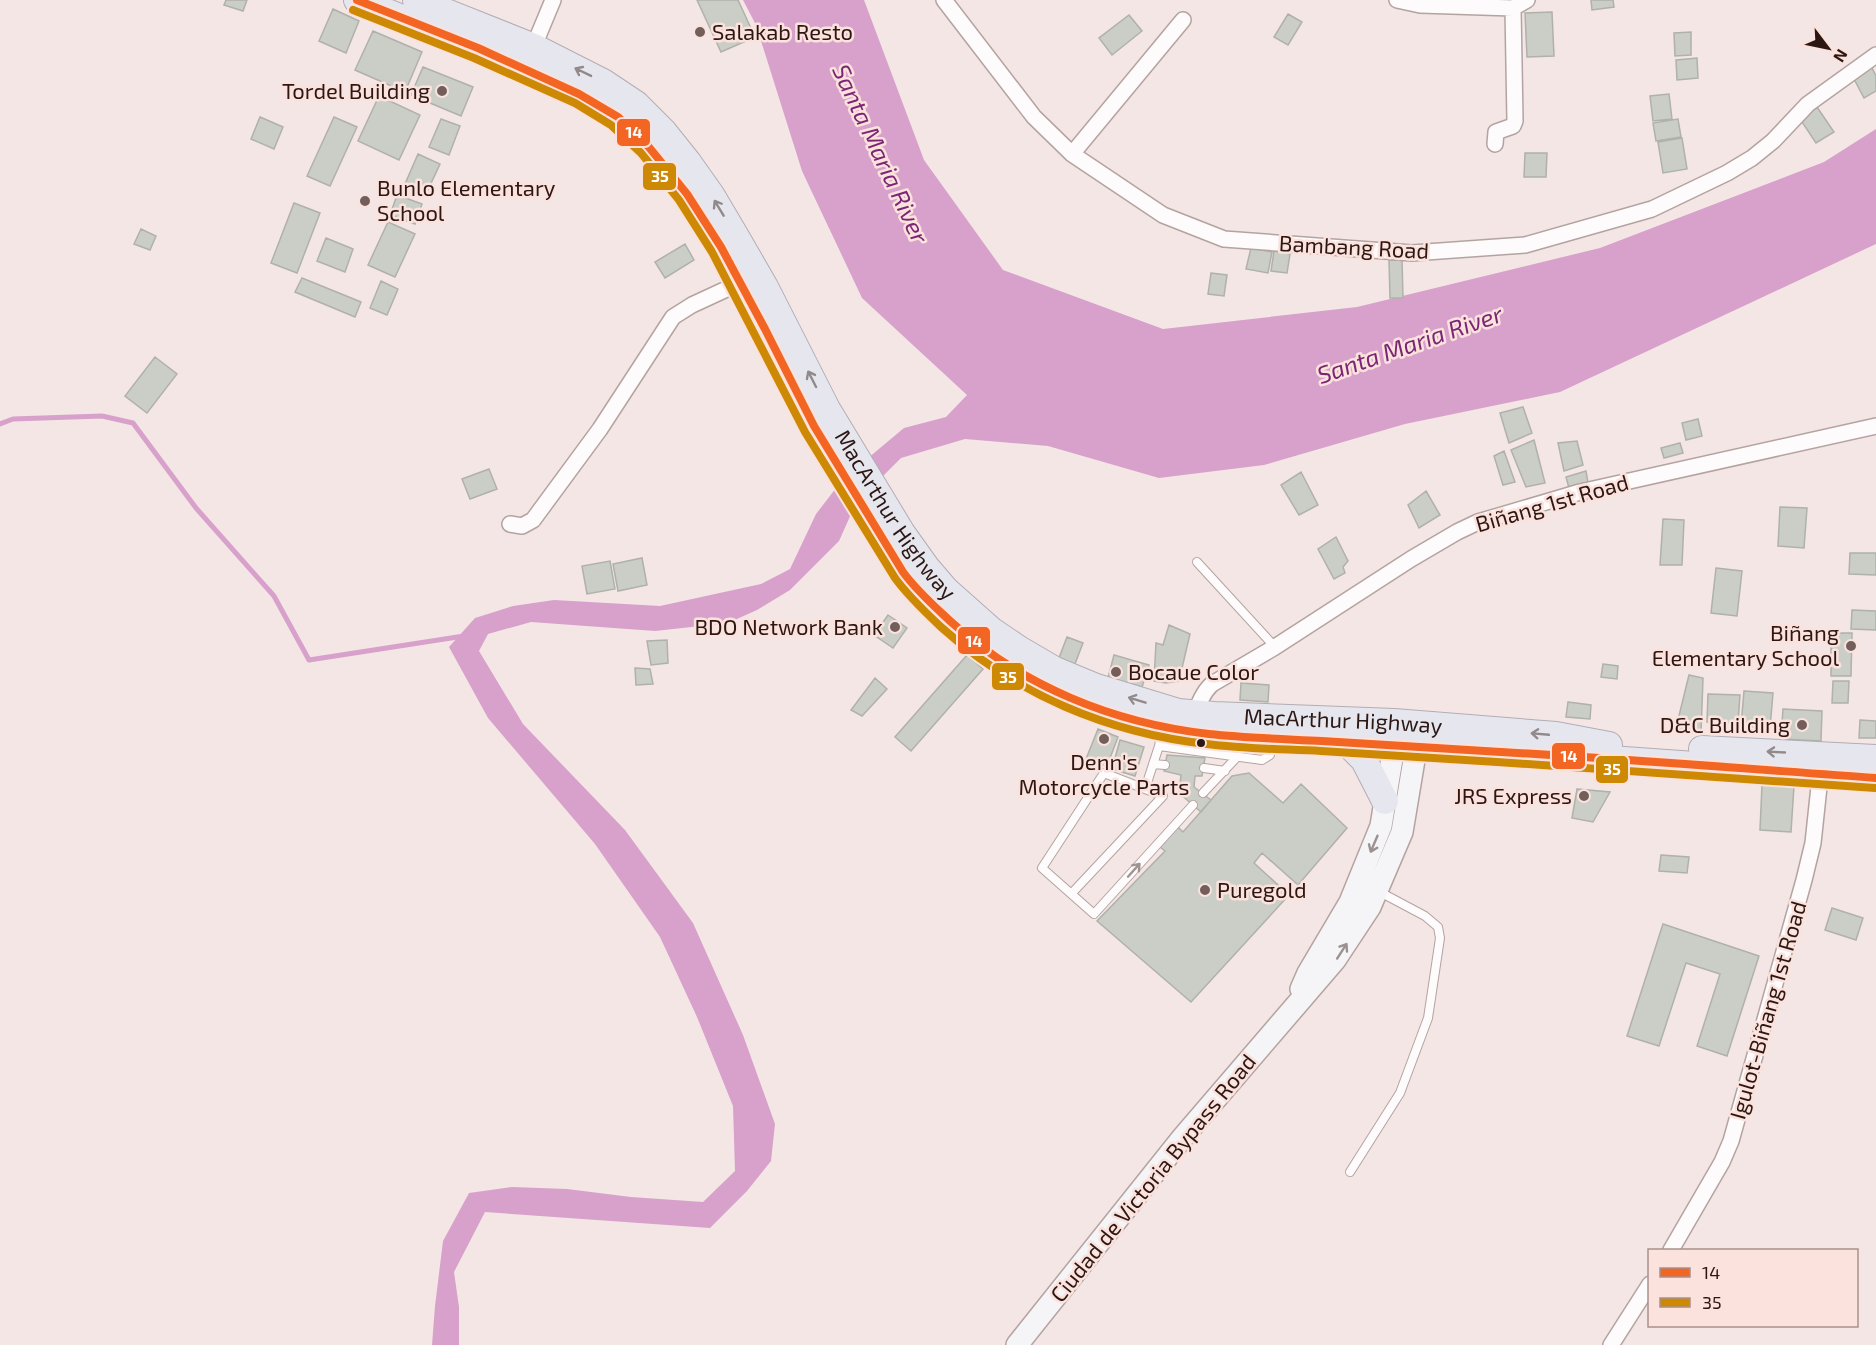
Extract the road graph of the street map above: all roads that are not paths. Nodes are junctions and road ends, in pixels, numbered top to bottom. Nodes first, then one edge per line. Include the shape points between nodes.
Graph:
1 (357, 0) edge
2 (416, 0) edge
3 (553, 0) edge
4 (944, 0) edge
5 (1397, 0) edge
6 (1527, 0) edge
7 (1513, 8) junction
8 (1183, 20) dead end
9 (1876, 55) edge
10 (529, 58) junction
11 (1495, 144) dead end
12 (1072, 154) junction
13 (749, 279) junction
14 (1876, 426) edge
15 (510, 524) dead end
16 (1197, 562) dead end
17 (1275, 646) junction
18 (1194, 723) junction
19 (1162, 727) junction
20 (1275, 728) junction
21 (1405, 735) junction
22 (1346, 742) junction
23 (1237, 757) junction
24 (1876, 758) edge
25 (1153, 764) junction
26 (1165, 765) dead end
27 (1821, 765) junction
28 (1204, 768) dead end
29 (1225, 771) junction
30 (1876, 778) edge
31 (1145, 789) junction
32 (1203, 794) dead end
33 (1385, 801) junction
34 (1193, 805) dead end
35 (1377, 890) junction
36 (1072, 893) junction
37 (1291, 1012) junction
38 (1350, 1173) dead end
39 (1672, 1249) edge
40 (1648, 1287) edge
41 (1017, 1345) edge
42 (1611, 1345) edge

1 - 10 highway, MacArthur Highway
2 - 10 highway, MacArthur Highway
3 - 10 street
4 - 12 street, Bambang Road via 1034,117
5 - 7 street via 1420,5
6 - 7 street
7 - 11 street via 1515,121 1513,126 1496,132
8 - 12 street
9 - 12 street, Bambang Road via 1808,104 1773,141 1727,173 1652,209 1525,245 1412,253 1224,238 1163,214
10 - 13 highway, MacArthur Highway via 624,122 660,158
13 - 15 street via 673,317 600,429 533,520 522,526
13 - 19 highway, MacArthur Highway via 831,436 894,538 912,583 959,631 1010,668 1089,706
14 - 17 street, Biñang 1st Road via 1580,492 1478,522 1411,559
16 - 17 lane
17 - 18 street, Biñang 1st Road via 1212,684
18 - 19 highway, MacArthur Highway
18 - 20 highway, MacArthur Highway
19 - 23 lane
19 - 25 lane
20 - 21 highway, MacArthur Highway
20 - 22 highway, MacArthur Highway
20 - 23 lane via 1270,755 1262,760
21 - 22 highway, MacArthur Highway
21 - 27 highway, MacArthur Highway via 1566,756
21 - 33 main road, Ciudad de Victoria Bypass Road
21 - 35 main road, Ciudad de Victoria Bypass Road via 1402,832
22 - 33 highway via 1364,760
23 - 29 lane
24 - 27 highway, MacArthur Highway
25 - 26 lane
25 - 31 lane
27 - 30 highway, MacArthur Highway
27 - 39 street, Igulot-Biñang 1st Road via 1813,843 1731,1141
28 - 29 lane
29 - 32 lane
31 - 36 lane via 1163,796
31 - 36 lane via 1104,773 1042,868
33 -> 37 main road, Ciudad de Victoria Bypass Road via 1382,826 1350,902 1308,973
36 -> 34 lane via 1094,914
37 -> 35 main road, Ciudad de Victoria Bypass Road via 1335,960
35 - 38 lane via 1425,916 1438,927 1440,938 1428,1018 1400,1093
37 - 41 main road, Ciudad de Victoria Bypass Road via 1183,1137
40 - 42 street

